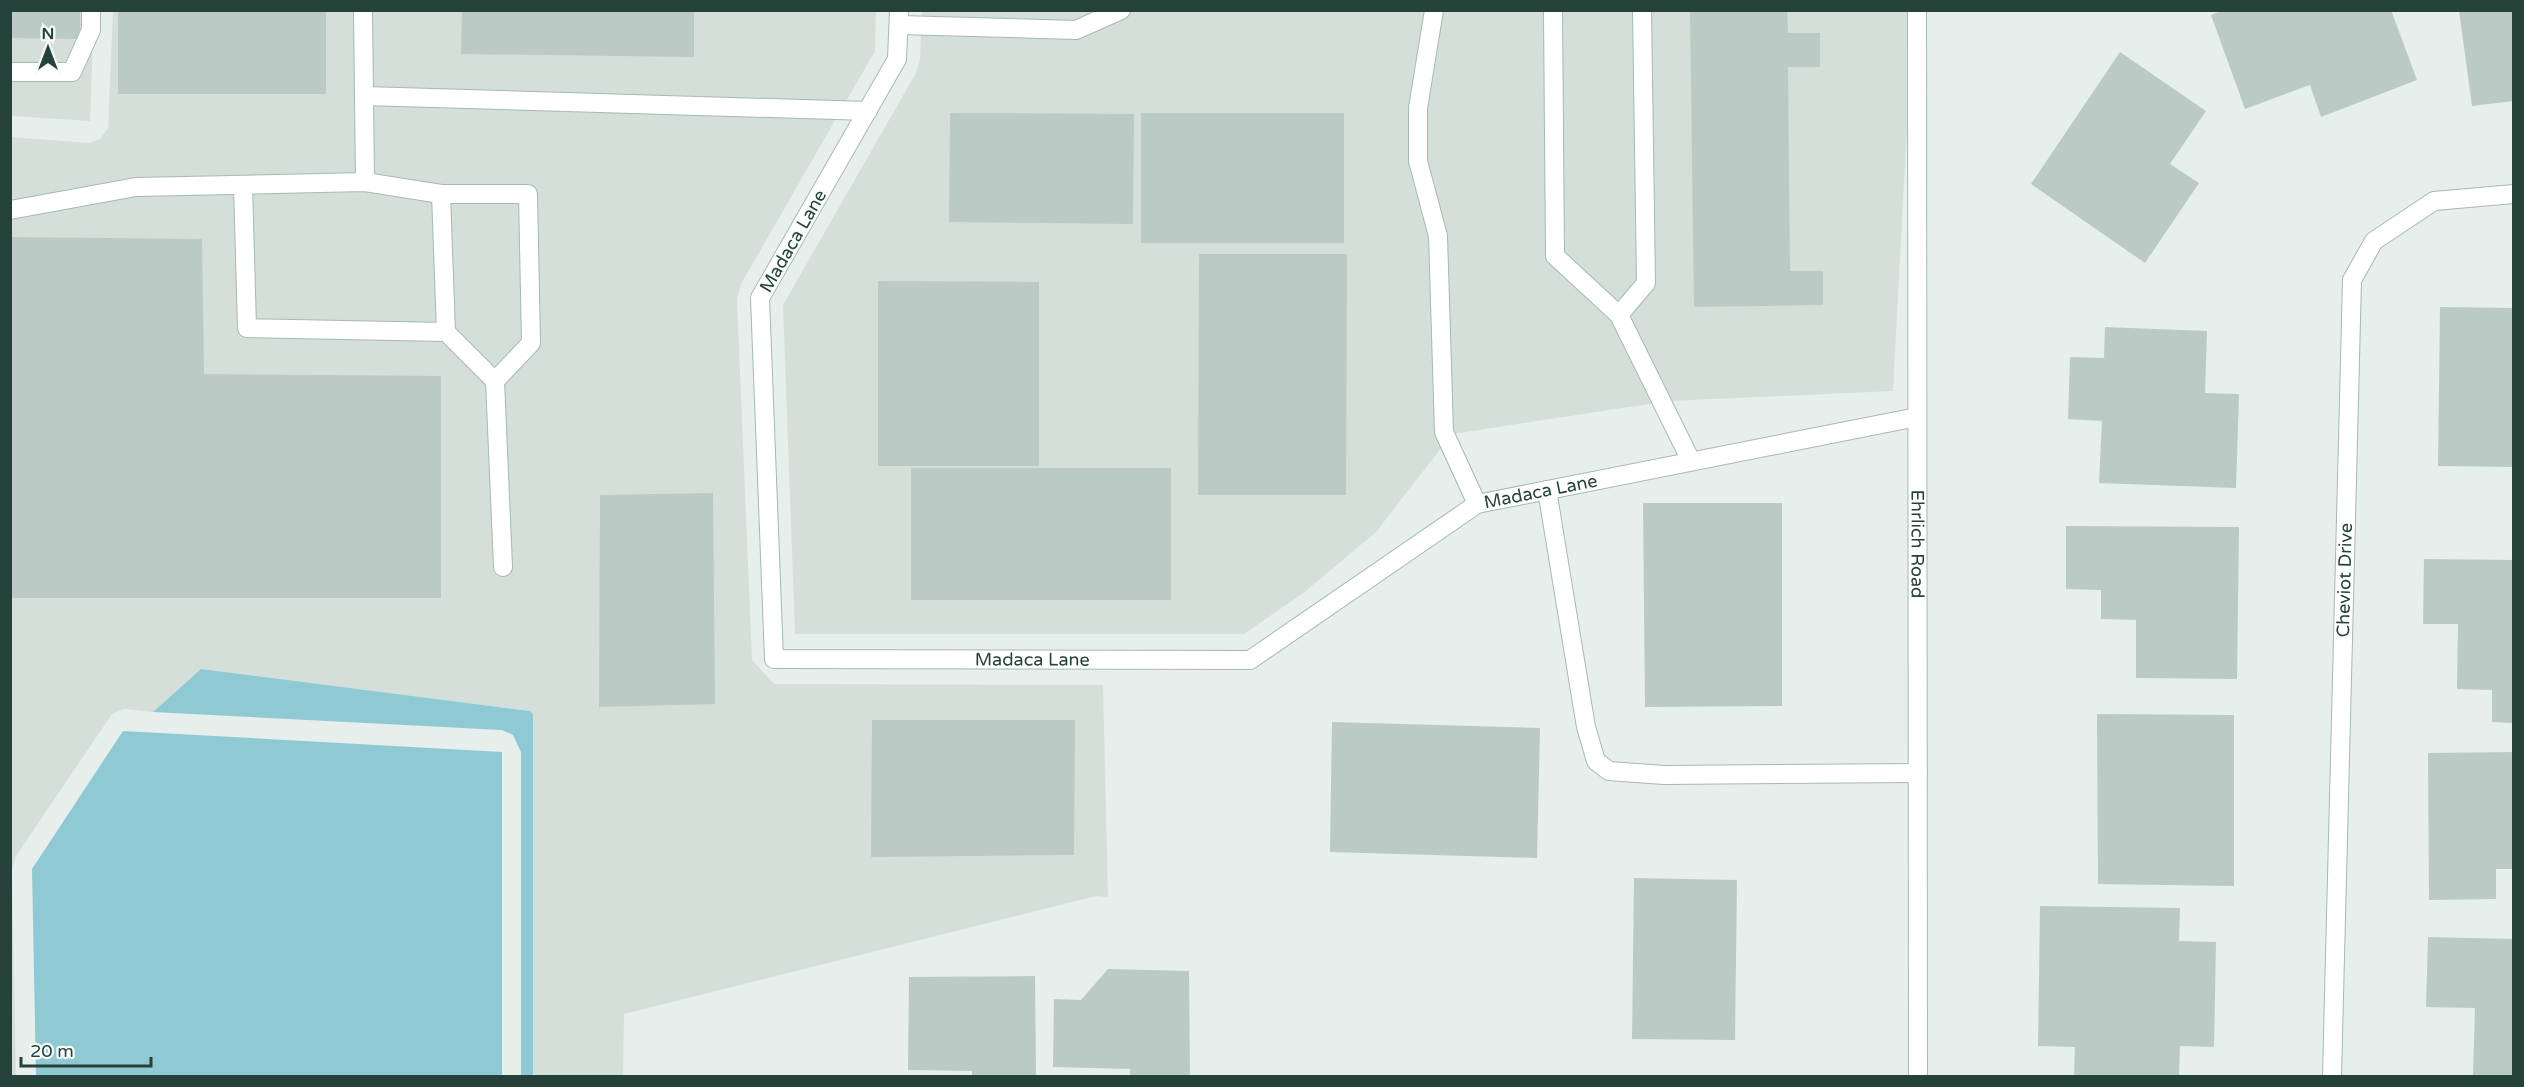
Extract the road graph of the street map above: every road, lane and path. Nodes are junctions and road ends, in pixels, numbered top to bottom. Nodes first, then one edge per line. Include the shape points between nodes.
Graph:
1 (92, 10) edge
2 (363, 10) edge
3 (1120, 10) edge
4 (1434, 10) edge
5 (1553, 10) edge
6 (1642, 10) edge
7 (1917, 10) edge
8 (899, 18) edge
9 (10, 72) edge
10 (364, 96) junction
11 (868, 111) junction
12 (364, 182) junction
13 (243, 185) junction
14 (441, 194) junction
15 (2514, 194) edge
16 (10, 210) edge
17 (1619, 315) junction
18 (446, 332) junction
19 (495, 381) junction
20 (1917, 417) junction
21 (1691, 461) junction
22 (1547, 490) junction
23 (1476, 504) junction
24 (503, 567) dead end
25 (1918, 773) junction
26 (1918, 1077) edge
27 (2332, 1077) edge

1 - 9 street via 91,30 72,72
2 - 10 street
3 - 8 street via 1076,30
4 - 23 street via 1418,108 1418,161 1438,236 1444,432
5 - 17 street via 1555,256
6 - 17 street via 1646,283
7 - 20 street, Ehrlich Road
8 - 11 street, Madaca Lane via 897,59
10 - 11 street
10 - 12 street
11 - 23 street, Madaca Lane via 760,298 774,659 1250,660
12 - 13 street
12 - 14 street
13 - 16 street via 136,187
13 - 18 street via 247,328
14 - 18 street
14 - 19 street via 528,194 531,343
15 - 27 street, Cheviot Drive via 2434,201 2374,241 2352,280
17 - 21 street
18 - 19 street
19 - 24 street
20 - 21 street, Madaca Lane
20 - 25 street, Ehrlich Road
21 - 22 street, Madaca Lane
22 - 23 street, Madaca Lane
22 - 25 street via 1586,727 1596,762 1609,771 1664,775
25 - 26 street, Ehrlich Road

